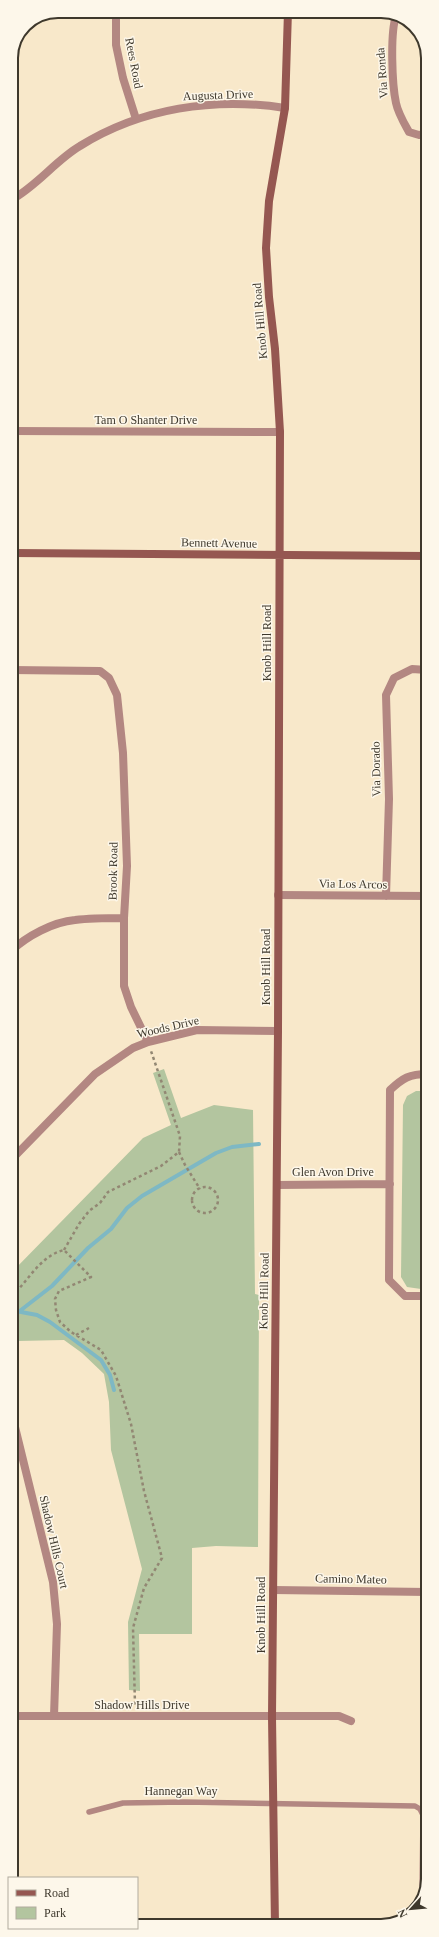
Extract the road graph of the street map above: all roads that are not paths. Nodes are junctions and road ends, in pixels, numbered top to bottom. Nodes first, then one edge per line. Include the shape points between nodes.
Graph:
1 (116, 18) edge
2 (288, 18) edge
3 (394, 21) edge
4 (285, 108) junction
5 (136, 119) junction
6 (421, 135) edge
7 (18, 196) edge
8 (18, 431) edge
9 (280, 432) junction
10 (18, 552) edge
11 (279, 555) junction
12 (421, 556) edge
13 (18, 670) edge
14 (421, 670) edge
15 (278, 895) junction
16 (386, 896) junction
17 (421, 896) edge
18 (124, 918) junction
19 (18, 944) edge
20 (278, 1031) junction
21 (148, 1042) junction
22 (421, 1074) edge
23 (18, 1153) edge
24 (390, 1184) junction
25 (277, 1185) junction
26 (421, 1296) edge
27 (18, 1439) edge
28 (273, 1590) junction
29 (421, 1592) edge
30 (18, 1716) edge
31 (54, 1716) junction
32 (272, 1717) junction
33 (351, 1722) dead end
34 (274, 1803) junction
35 (421, 1810) edge
36 (89, 1812) dead end
37 (275, 1919) edge

1 - 5 street, Rees Road via 116,44
2 - 4 street, Knob Hill Road
3 - 6 street, Via Ronda via 392,49 396,103 409,132
4 - 5 street, Augusta Drive via 238,104 181,107
4 - 9 street, Knob Hill Road via 269,201 266,248
5 - 7 street, Augusta Drive via 79,146
8 - 9 street, Tam O Shanter Drive
9 - 11 street, Knob Hill Road
10 - 11 street, Bennett Avenue
11 - 12 street, Bennett Avenue
11 - 15 street, Knob Hill Road
13 - 18 street, Brook Road via 100,671 109,678 117,695 123,753 126,851
14 - 16 street, Via Dorado via 412,669 394,678 386,695 389,799
15 - 16 street, Via Los Arcos
15 - 20 street, Knob Hill Road
16 - 17 street, Via Los Arcos
18 - 19 street via 73,920 50,927
18 - 21 street, Brook Road via 124,986
20 - 21 street, Woods Drive via 196,1030
20 - 25 street, Knob Hill Road
21 - 23 street, Woods Drive via 133,1048 95,1074
22 - 24 street, Glen Avon Drive via 414,1074 398,1081 390,1090
24 - 25 street, Glen Avon Drive
24 - 26 street, Glen Avon Drive via 389,1280 405,1296
25 - 28 street, Knob Hill Road
27 - 31 street, Shadow Hills Court via 53,1582 57,1624
28 - 29 street, Camino Mateo
28 - 32 street, Knob Hill Road
30 - 31 street, Shadow Hills Drive
31 - 32 street, Shadow Hills Drive
32 - 33 street, Shadow Hills Drive via 339,1716
32 - 34 street, Knob Hill Road
34 - 35 lane, Hannegan Way via 415,1806
34 - 36 lane, Hannegan Way via 123,1803
34 - 37 street, Knob Hill Road

